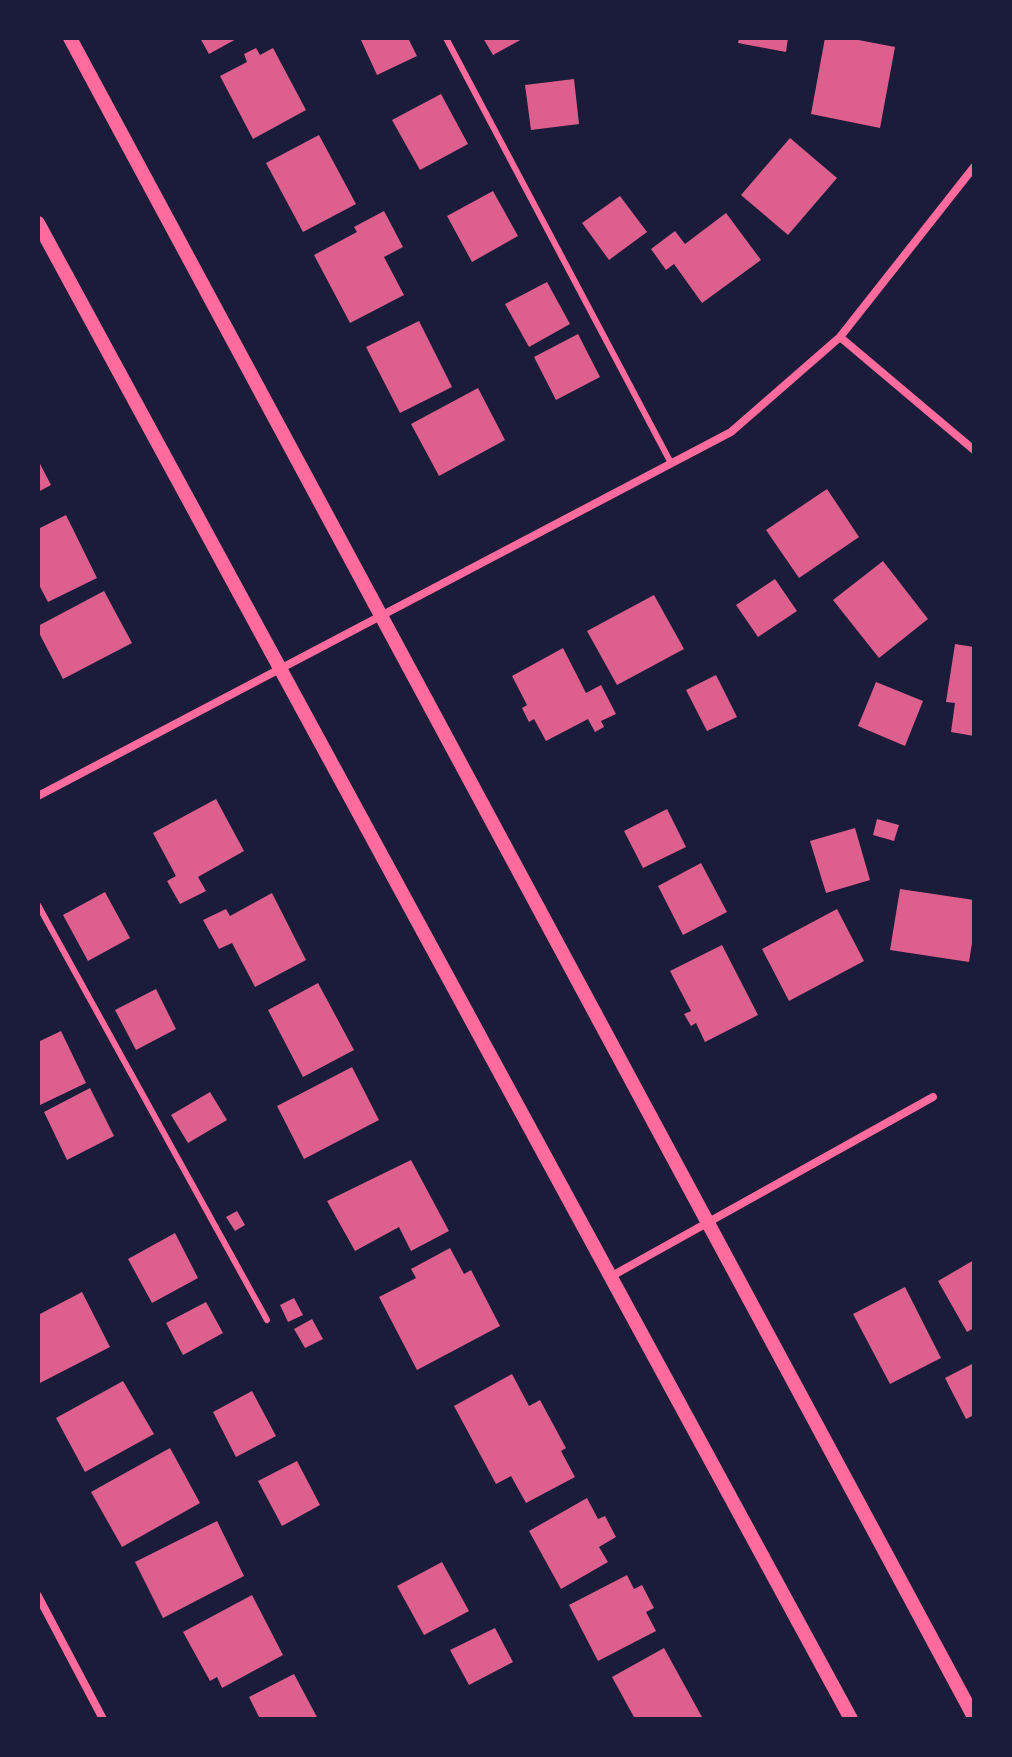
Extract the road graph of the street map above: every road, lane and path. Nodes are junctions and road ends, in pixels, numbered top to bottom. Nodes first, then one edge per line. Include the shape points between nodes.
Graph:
1 (70, 38) edge
2 (446, 38) edge
3 (974, 167) edge
4 (38, 223) edge
5 (840, 337) junction
6 (974, 450) edge
7 (671, 463) junction
8 (380, 614) junction
9 (280, 668) junction
10 (38, 796) edge
11 (38, 905) edge
12 (933, 1097) dead end
13 (708, 1224) junction
14 (610, 1277) junction
15 (267, 1320) dead end
16 (38, 1596) edge
17 (974, 1717) edge
18 (103, 1719) edge
19 (851, 1719) edge

1 - 8 street
2 - 7 lane
3 - 5 street
4 - 9 street
5 - 6 street
5 - 7 street via 731,432
7 - 8 street
8 - 9 street
8 - 13 street
9 - 10 street
9 - 14 street
11 - 15 lane
12 - 13 street
13 - 14 street
13 - 17 street
14 - 19 street
16 - 18 street

